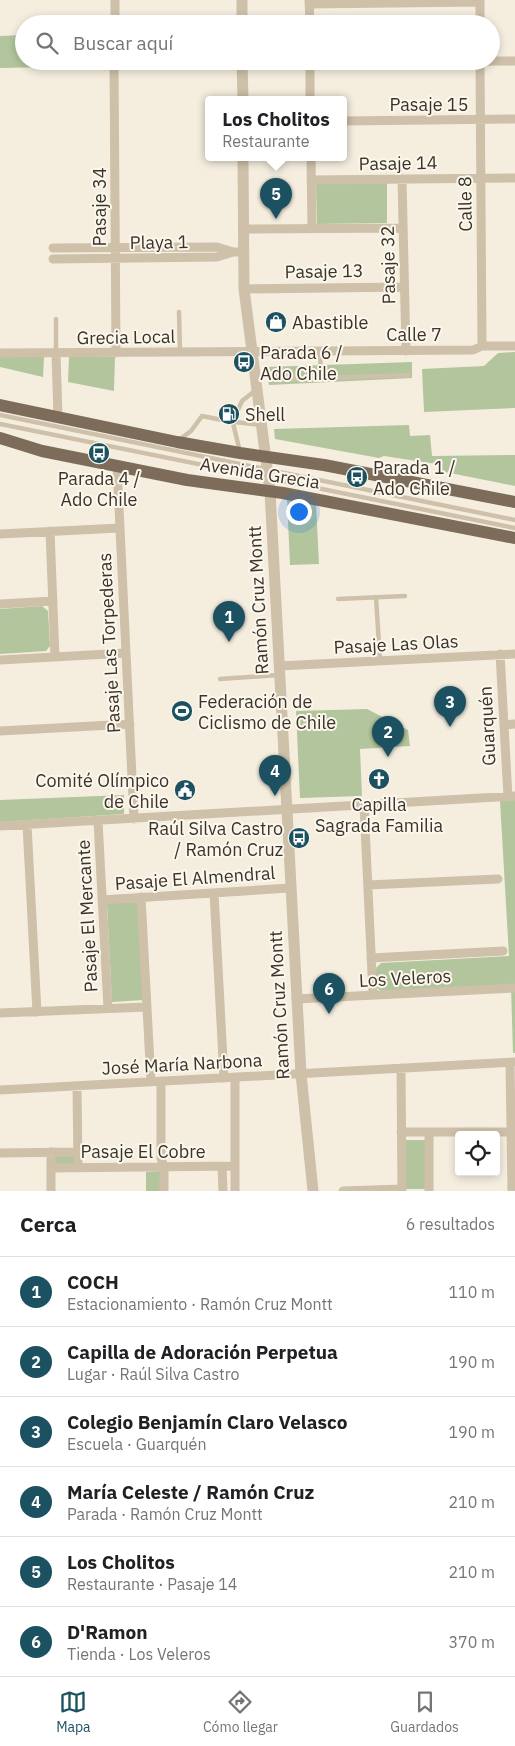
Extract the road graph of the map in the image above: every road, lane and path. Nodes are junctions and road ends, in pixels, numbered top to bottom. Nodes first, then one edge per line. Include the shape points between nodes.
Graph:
1 (115, 0) edge
2 (242, 0) edge
3 (480, 1) edge
4 (309, 2) edge
5 (115, 15) edge
6 (242, 15) edge
7 (310, 15) edge
8 (480, 15) edge
9 (500, 62) edge
10 (515, 62) edge
11 (114, 70) edge
12 (242, 70) edge
13 (310, 70) edge
14 (480, 70) edge
15 (243, 96) edge
16 (310, 96) edge
17 (515, 119) edge
18 (347, 120) edge
19 (481, 120) junction
20 (243, 161) edge
21 (311, 161) edge
22 (515, 178) edge
23 (402, 179) junction
24 (481, 179) junction
25 (311, 180) junction
26 (312, 228) junction
27 (403, 228) junction
28 (243, 229) junction
29 (53, 248) dead end
30 (116, 248) junction
31 (238, 252) junction
32 (116, 258) junction
33 (54, 260) dead end
34 (404, 287) junction
35 (244, 288) junction
36 (179, 312) dead end
37 (56, 319) dead end
38 (482, 346) junction
39 (515, 346) edge
40 (320, 351) junction
41 (406, 351) junction
42 (180, 352) junction
43 (252, 352) junction
44 (116, 353) junction
45 (0, 354) edge
46 (56, 354) junction
47 (409, 375) dead end
48 (321, 378) junction
49 (273, 380) dead end
50 (257, 389) junction
51 (0, 405) edge
52 (237, 412) dead end
53 (0, 415) edge
54 (58, 417) junction
55 (222, 420) dead end
56 (0, 424) edge
57 (262, 425) junction
58 (0, 438) edge
59 (177, 442) junction
60 (240, 453) junction
61 (266, 457) junction
62 (116, 466) junction
63 (268, 480) junction
64 (515, 502) edge
65 (515, 520) edge
66 (120, 528) junction
67 (515, 528) edge
68 (50, 531) junction
69 (0, 534) edge
70 (515, 538) edge
71 (405, 596) dead end
72 (376, 598) junction
73 (338, 600) dead end
74 (53, 601) junction
75 (0, 604) edge
76 (126, 654) junction
77 (500, 654) junction
78 (515, 654) edge
79 (55, 657) junction
80 (0, 660) edge
81 (380, 661) junction
82 (280, 671) junction
83 (220, 679) dead end
84 (130, 724) junction
85 (515, 724) edge
86 (504, 725) junction
87 (0, 730) edge
88 (511, 797) edge
89 (364, 804) junction
90 (287, 810) junction
91 (134, 819) junction
92 (98, 821) junction
93 (27, 825) junction
94 (0, 826) edge
95 (498, 879) dead end
96 (368, 885) junction
97 (290, 888) junction
98 (214, 893) junction
99 (142, 897) junction
100 (102, 900) junction
101 (503, 952) dead end
102 (371, 958) junction
103 (515, 988) edge
104 (373, 995) junction
105 (296, 999) junction
106 (147, 1007) junction
107 (108, 1008) junction
108 (37, 1012) junction
109 (0, 1013) edge
110 (513, 1063) edge
111 (401, 1068) junction
112 (301, 1074) junction
113 (235, 1077) junction
114 (224, 1078) junction
115 (156, 1081) junction
116 (77, 1086) junction
117 (0, 1090) edge
118 (513, 1127) edge
119 (401, 1132) junction
120 (429, 1132) junction
121 (51, 1152) junction
122 (78, 1152) junction
123 (0, 1153) edge
124 (222, 1166) junction
125 (235, 1166) junction
126 (164, 1167) junction
127 (51, 1168) junction
128 (78, 1168) junction
129 (402, 1190) edge
130 (51, 1191) edge
131 (164, 1191) edge
132 (223, 1191) edge
133 (235, 1191) edge
134 (313, 1191) edge
135 (343, 1191) edge
136 (429, 1191) edge
137 (512, 1191) edge

1 - 5 street
2 - 6 street
3 - 4 street
3 - 8 street
4 - 7 street
9 - 10 street
11 - 30 street, Pasaje 34
12 - 15 street
13 - 16 street
14 - 19 street, Calle 8
17 - 19 street, Pasaje 15
18 - 19 street, Pasaje 15
19 - 24 street, Calle 8
20 - 28 street, Ramón Cruz Montt
21 - 25 street
22 - 24 street, Pasaje 14
23 - 24 street, Pasaje 14
23 - 25 street, Pasaje 14
23 - 27 street, Pasaje 32
24 - 38 street, Calle 8
25 - 26 street
26 - 27 street
26 - 28 street
27 - 34 street, Pasaje 32
28 - 31 street, Ramón Cruz Montt
29 - 30 street, Playa 1
30 - 31 street, Playa 1 via 217,247
30 - 32 street, Pasaje 34
31 - 32 street, Playa 1 via 217,257
31 - 35 street, Ramón Cruz Montt
32 - 33 street, Playa 1
32 - 44 street, Pasaje 34
34 - 35 street, Pasaje 13
34 - 41 street, Pasaje 32
35 - 43 street, Ramón Cruz Montt
36 - 42 lane
37 - 46 lane
38 - 39 street, Calle 7
38 - 41 street, Calle 7 via 476,350
40 - 41 street, Calle 7
40 - 43 street, Calle 7
40 - 48 lane
42 - 43 street, Grecia Local
42 - 44 street, Grecia Local
43 - 50 street, Ramón Cruz Montt
44 - 46 street, Grecia Local
45 - 46 street, Grecia Local
46 - 54 street
47 - 48 lane
48 - 49 lane
50 - 52 lane via 242,401
50 - 57 street, Ramón Cruz Montt
51 - 54 main road, Avenida Grecia
53 - 63 lane
54 - 59 main road, Avenida Grecia
55 - 59 lane via 202,416
56 - 63 lane
57 - 60 lane via 234,422
57 - 61 street, Ramón Cruz Montt
58 - 62 main road, Avenida Grecia via 42,451
59 - 60 main road, Avenida Grecia
60 - 61 main road, Avenida Grecia
61 - 63 street, Ramón Cruz Montt
61 - 64 main road, Avenida Grecia via 324,464
62 - 63 main road, Avenida Grecia via 218,486
62 - 66 street, Pasaje Las Torpederas
63 - 65 lane
63 - 67 lane
63 - 70 main road, Avenida Grecia
63 - 82 street, Ramón Cruz Montt
66 - 68 street
66 - 76 street, Pasaje Las Torpederas
68 - 69 street
68 - 74 street
71 - 72 lane
72 - 73 lane
72 - 81 lane
74 - 75 street
74 - 79 street
76 - 79 street
76 - 84 street, Pasaje Las Torpederas
77 - 78 street, Pasaje Las Olas
77 - 81 street, Pasaje Las Olas
77 - 86 street, Guarquén
79 - 80 street
81 - 82 street, Pasaje Las Olas
82 - 83 lane
82 - 90 street, Ramón Cruz Montt
84 - 87 street
84 - 91 street, Pasaje Las Torpederas
85 - 86 street
86 - 88 street, Guarquén
88 - 89 street
89 - 90 street
89 - 96 street
90 - 91 street
90 - 97 street, Ramón Cruz Montt
91 - 92 street
92 - 93 street
92 - 100 street, Pasaje El Mercante
93 - 94 street
93 - 108 street
95 - 96 street
96 - 102 street
97 - 98 street, Pasaje El Almendral
97 - 105 street, Ramón Cruz Montt
98 - 99 street, Pasaje El Almendral
98 - 114 street
99 - 100 street, Pasaje El Almendral
99 - 106 street
100 - 107 street, Pasaje El Mercante
101 - 102 street
102 - 104 street
103 - 104 street, Los Veleros
104 - 105 street, Los Veleros
105 - 112 street, Ramón Cruz Montt
106 - 107 street
106 - 115 street
107 - 108 street
108 - 109 street
110 - 111 street, José María Narbona
110 - 118 street
111 - 112 street, José María Narbona
111 - 119 street
112 - 113 street, José María Narbona
112 - 134 street, Ramón Cruz Montt
113 - 114 street, José María Narbona
113 - 125 street
114 - 115 street, José María Narbona
115 - 116 street, José María Narbona
115 - 126 street
116 - 117 street, José María Narbona
116 - 122 street
118 - 120 street
118 - 137 street
119 - 120 street
119 - 129 street
120 - 136 street
121 - 122 street, Pasaje El Cobre
121 - 123 street, Pasaje El Cobre
121 - 127 street
122 - 128 street
124 - 125 street, Pasaje El Cobre
124 - 126 street, Pasaje El Cobre
124 - 132 street
125 - 133 street
126 - 128 street, Pasaje El Cobre
126 - 131 street
127 - 128 street, Pasaje El Cobre
127 - 130 street
129 - 135 street

